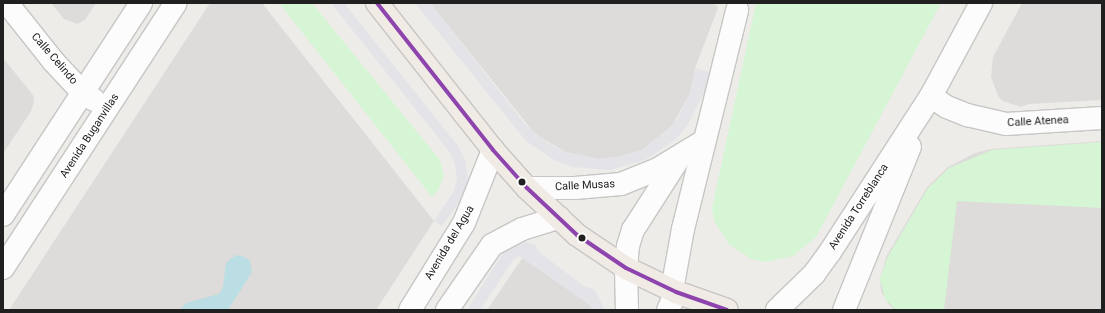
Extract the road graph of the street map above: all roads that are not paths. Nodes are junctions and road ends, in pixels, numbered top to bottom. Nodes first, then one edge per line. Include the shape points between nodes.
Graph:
1 (7, 3) edge
2 (141, 3) edge
3 (176, 3) edge
4 (377, 3) edge
5 (981, 3) edge
6 (737, 10) dead end
7 (83, 93) junction
8 (931, 96) junction
9 (107, 109) junction
10 (1102, 118) edge
11 (704, 140) junction
12 (493, 150) junction
13 (682, 154) junction
14 (527, 188) junction
15 (3, 215) edge
16 (559, 218) junction
17 (3, 268) edge
18 (626, 268) junction
19 (672, 297) edge
20 (410, 310) edge
21 (447, 310) edge
22 (627, 310) edge
23 (727, 310) edge
24 (778, 310) edge
25 (844, 310) edge

1 - 7 street, Calle Celindo
2 - 7 street
3 - 9 street, Avenida Buganvillas
4 - 12 main road
5 - 8 street, Avenida Torreblanca
6 - 11 street
7 - 9 street, Calle Celindo
7 - 15 street
8 - 10 street, Calle Atenea via 947,107 967,115 1006,124
8 - 24 street, Avenida Torreblanca via 830,252 814,274
8 - 25 street, Avenida Torreblanca
9 - 17 street, Avenida Buganvillas
11 - 13 street, Calle Musas
11 - 19 street
12 - 14 main road
12 - 20 street, Avenida del Agua via 464,223
13 - 14 street, Calle Musas via 658,169 621,184 575,188
13 - 18 street via 633,230 628,246
14 - 16 main road
16 - 18 main road via 583,240
16 - 21 street via 522,229 492,245
18 - 19 main road
18 - 22 street
19 - 23 main road

